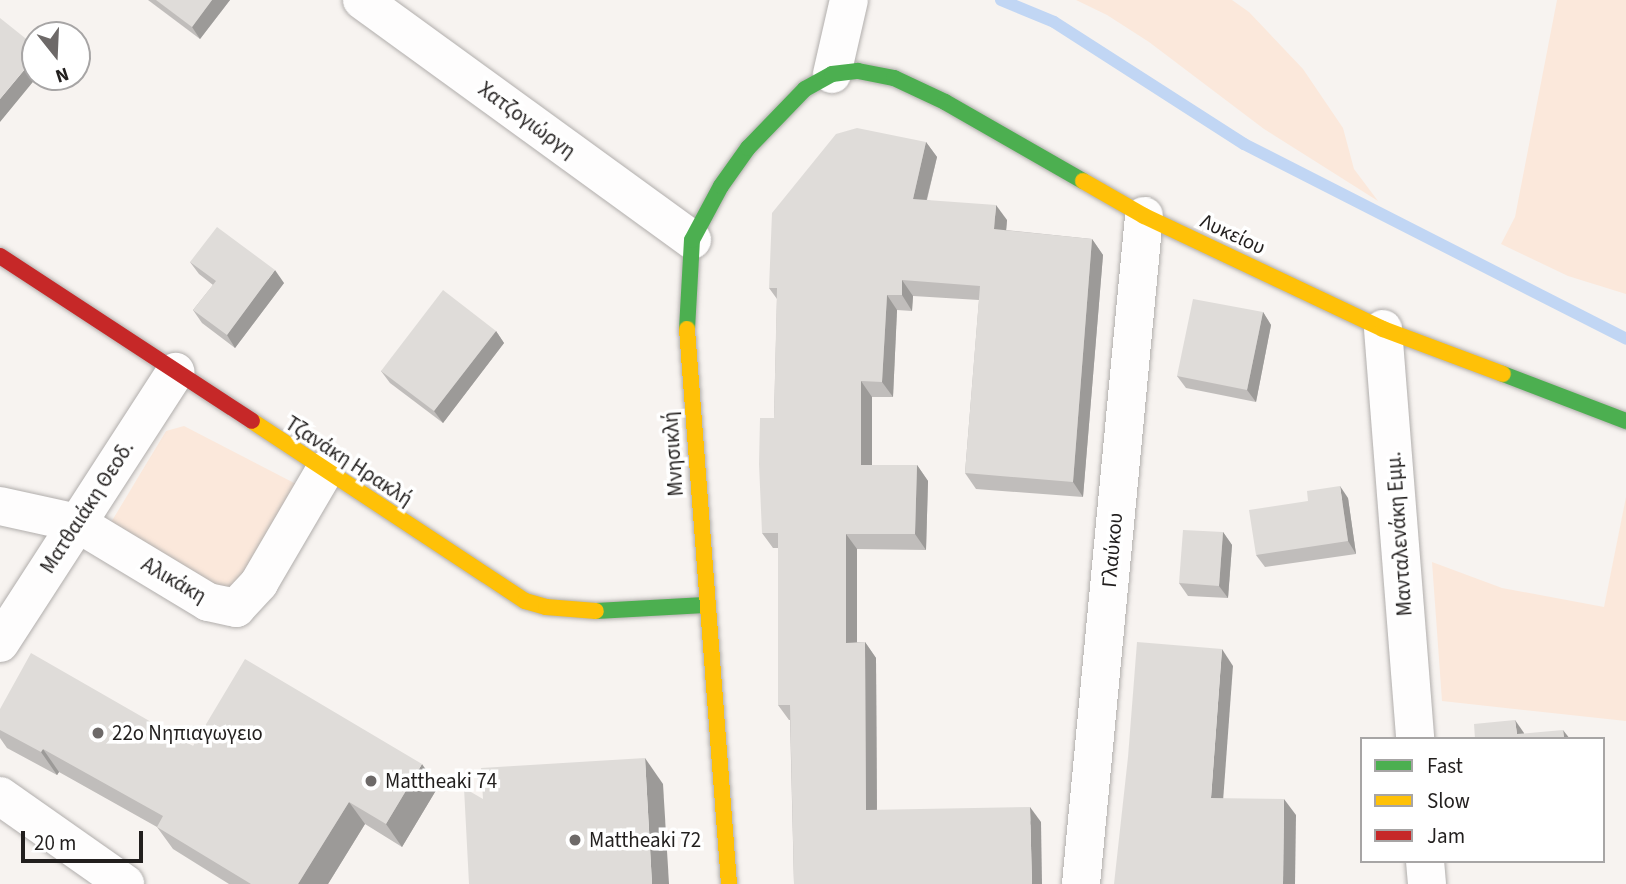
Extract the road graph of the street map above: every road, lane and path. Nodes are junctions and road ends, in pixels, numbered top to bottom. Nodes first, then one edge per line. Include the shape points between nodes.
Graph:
1 (362, 0) edge
2 (849, 0) edge
3 (832, 74) junction
4 (1144, 216) junction
5 (692, 240) junction
6 (0, 256) edge
7 (1383, 328) junction
8 (174, 372) junction
9 (1626, 421) edge
10 (325, 470) junction
11 (0, 506) edge
12 (77, 523) junction
13 (705, 605) junction
14 (0, 643) edge
15 (1415, 737) edge
16 (0, 796) edge
17 (1425, 863) edge
18 (124, 884) edge
19 (729, 884) edge
20 (1081, 884) edge
21 (1427, 884) edge

1 - 5 street, Χατζογιώργη
2 - 3 street
3 - 4 street, Λυκείου via 859,71 907,84
3 - 5 street, Μνησικλή via 805,89 748,148
4 - 7 street, Λυκείου
4 - 20 street, Γλαύκου
5 - 13 street, Μνησικλή via 687,355
6 - 8 street, Τζανάκη Ηρακλή
7 - 9 street, Λυκείου
7 - 15 street, Μανταλενάκη Εμμ.
8 - 10 street, Τζανάκη Ηρακλή
8 - 12 street, Ματθαιάκη Θεοδ.
10 - 12 street, Αλικάκη via 258,583 236,608 208,602
10 - 13 street, Τζανάκη Ηρακλή via 525,601 598,611
11 - 12 street, Αλικάκη
12 - 14 street, Ματθαιάκη Θεοδ.
13 - 19 street, Μνησικλή
16 - 18 street
17 - 21 street

